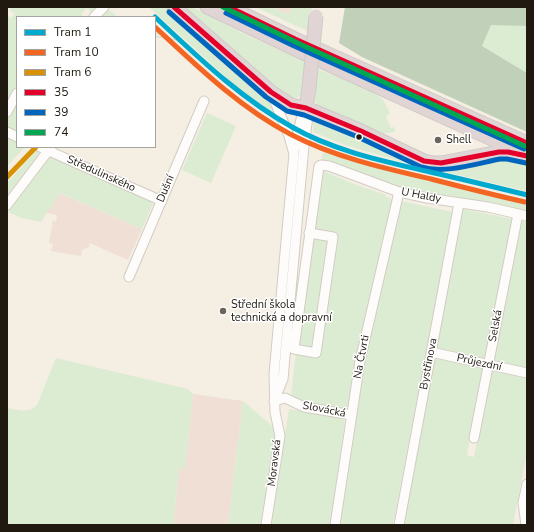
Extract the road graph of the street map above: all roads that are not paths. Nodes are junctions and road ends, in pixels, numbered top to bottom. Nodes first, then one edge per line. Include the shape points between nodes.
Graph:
1 (104, 7) edge
2 (174, 7) edge
3 (207, 7) edge
4 (229, 7) edge
5 (316, 11) edge
6 (95, 16) edge
7 (271, 92) junction
8 (16, 95) edge
9 (204, 101) dead end
10 (306, 108) junction
11 (7, 112) edge
12 (7, 132) edge
13 (16, 136) edge
14 (527, 143) edge
15 (46, 148) edge
16 (294, 154) junction
17 (527, 156) edge
18 (399, 192) junction
19 (162, 201) junction
20 (459, 203) junction
21 (7, 205) edge
22 (523, 215) edge
23 (309, 233) junction
24 (129, 278) dead end
25 (431, 352) junction
26 (488, 365) junction
27 (527, 373) edge
28 (274, 401) junction
29 (352, 415) junction
30 (474, 438) dead end
31 (527, 484) edge
32 (525, 508) edge
33 (266, 525) edge
34 (335, 525) edge
35 (399, 525) edge
36 (526, 525) edge

1 - 6 street
2 - 7 highway
3 - 17 highway
4 - 14 highway
5 - 10 highway, bridge
7 - 10 highway via 290,105
7 - 16 street
8 - 11 street
9 - 19 street, Dušní
10 - 16 street, Moravská via 302,114
10 - 17 highway via 361,130 419,160 447,162 499,152
10 - 28 street via 308,116 283,379
12 - 13 street
15 - 19 street, Středulinského
15 - 21 street
16 - 28 street, Moravská via 274,374
18 - 20 street, U Haldy
18 - 23 street, U Haldy via 321,164
18 - 29 street, Na Čtvrti via 360,361
19 - 24 street, Dušní
20 - 22 street, U Haldy
20 - 25 street, Bystřinova
22 - 26 street, Selská
23 - 23 street via 333,237 316,353 294,349
25 - 26 street, Průjezdní
25 - 35 street, Bystřinova
26 - 27 street, Průjezdní
26 - 30 street, Selská
28 - 29 street, Slovácká via 285,398 304,407
28 - 33 street, Moravská via 280,436
29 - 34 street, Na Čtvrti
31 - 32 street via 523,503
32 - 36 street

